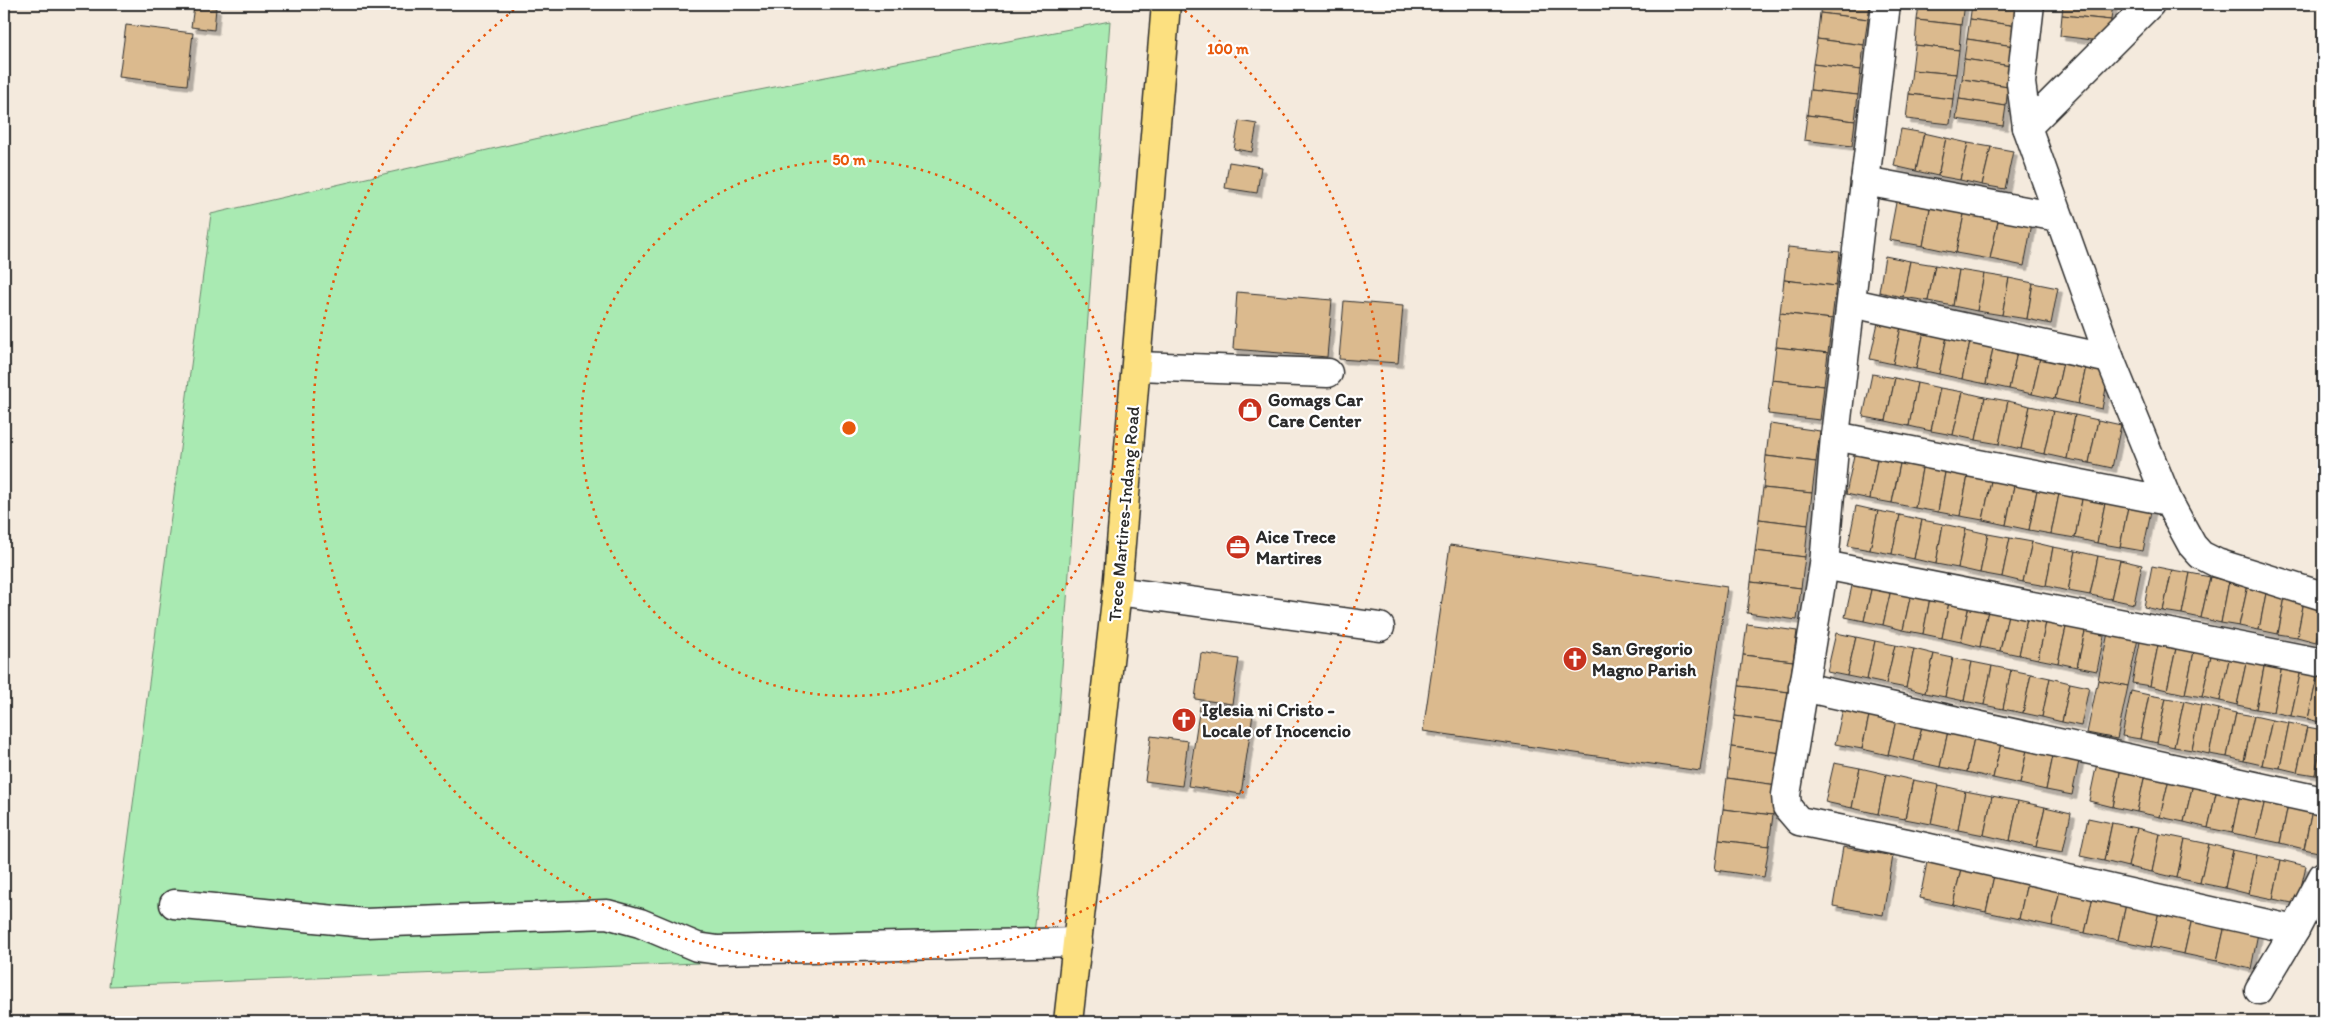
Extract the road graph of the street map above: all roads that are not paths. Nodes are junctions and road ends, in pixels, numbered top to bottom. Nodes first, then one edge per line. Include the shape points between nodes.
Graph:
1 (1166, 4) edge
2 (1886, 4) edge
3 (2030, 4) edge
4 (2150, 4) edge
5 (2027, 127) junction
6 (1866, 181) junction
7 (2058, 217) junction
8 (1852, 303) junction
9 (2110, 359) junction
10 (1137, 366) junction
11 (1328, 373) dead end
12 (1835, 436) junction
13 (2168, 502) junction
14 (1824, 566) junction
15 (1117, 590) junction
16 (2323, 596) edge
17 (1380, 627) dead end
18 (2323, 663) edge
19 (1804, 687) junction
20 (2323, 801) edge
21 (2323, 876) edge
22 (174, 904) dead end
23 (2295, 930) junction
24 (1078, 942) junction
25 (2259, 990) dead end
26 (1068, 1022) edge

1 - 10 main road, Trece Martires-Indang Road
2 - 6 street
3 - 5 street via 2021,83
4 - 5 street
5 - 7 street
6 - 7 street
6 - 8 street
7 - 9 street
8 - 9 street
8 - 12 street
9 - 13 street
10 - 11 street
10 - 15 main road, Trece Martires-Indang Road
12 - 13 street
12 - 14 street
13 - 16 street via 2201,555
14 - 18 street
14 - 19 street
15 - 17 street
15 - 24 main road, Trece Martires-Indang Road
19 - 20 street
19 - 23 street via 1786,795 1788,807 1799,821
21 - 23 street
22 - 24 street via 365,922 606,914 640,923 697,947 718,950
23 - 25 street
24 - 26 main road, Trece Martires-Indang Road

